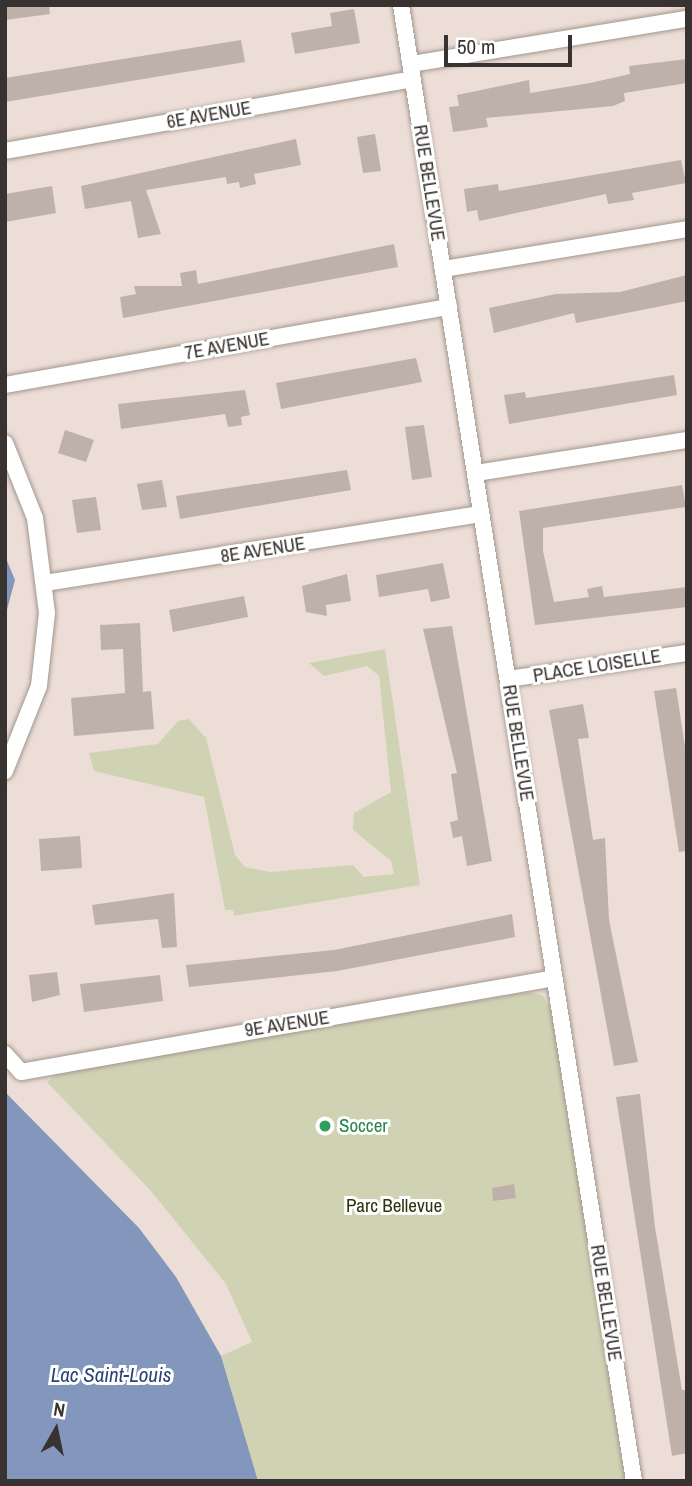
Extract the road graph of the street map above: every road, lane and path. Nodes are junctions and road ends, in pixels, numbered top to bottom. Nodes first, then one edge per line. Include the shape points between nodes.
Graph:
1 (401, 5) edge
2 (687, 19) edge
3 (412, 71) junction
4 (5, 151) edge
5 (687, 229) edge
6 (443, 269) junction
7 (449, 307) junction
8 (5, 385) edge
9 (687, 440) edge
10 (5, 443) edge
11 (476, 473) junction
12 (481, 514) junction
13 (45, 583) junction
14 (687, 653) edge
15 (508, 679) junction
16 (5, 771) edge
17 (554, 978) junction
18 (5, 1054) edge
19 (634, 1481) edge

1 - 3 street, RUE BELLEVUE
2 - 3 street, 6E AVENUE
3 - 4 street, 6E AVENUE
3 - 6 street, RUE BELLEVUE
5 - 6 street
6 - 7 street, RUE BELLEVUE
7 - 8 street, 7E AVENUE
7 - 11 street, RUE BELLEVUE
9 - 11 street
10 - 13 street via 35,518
11 - 12 street, RUE BELLEVUE
12 - 13 street, 8E AVENUE
12 - 15 street, RUE BELLEVUE
13 - 16 street via 43,671
14 - 15 street, PLACE LOISELLE
15 - 17 street, RUE BELLEVUE
17 - 18 street, 9E AVENUE via 21,1072
17 - 19 street, RUE BELLEVUE

